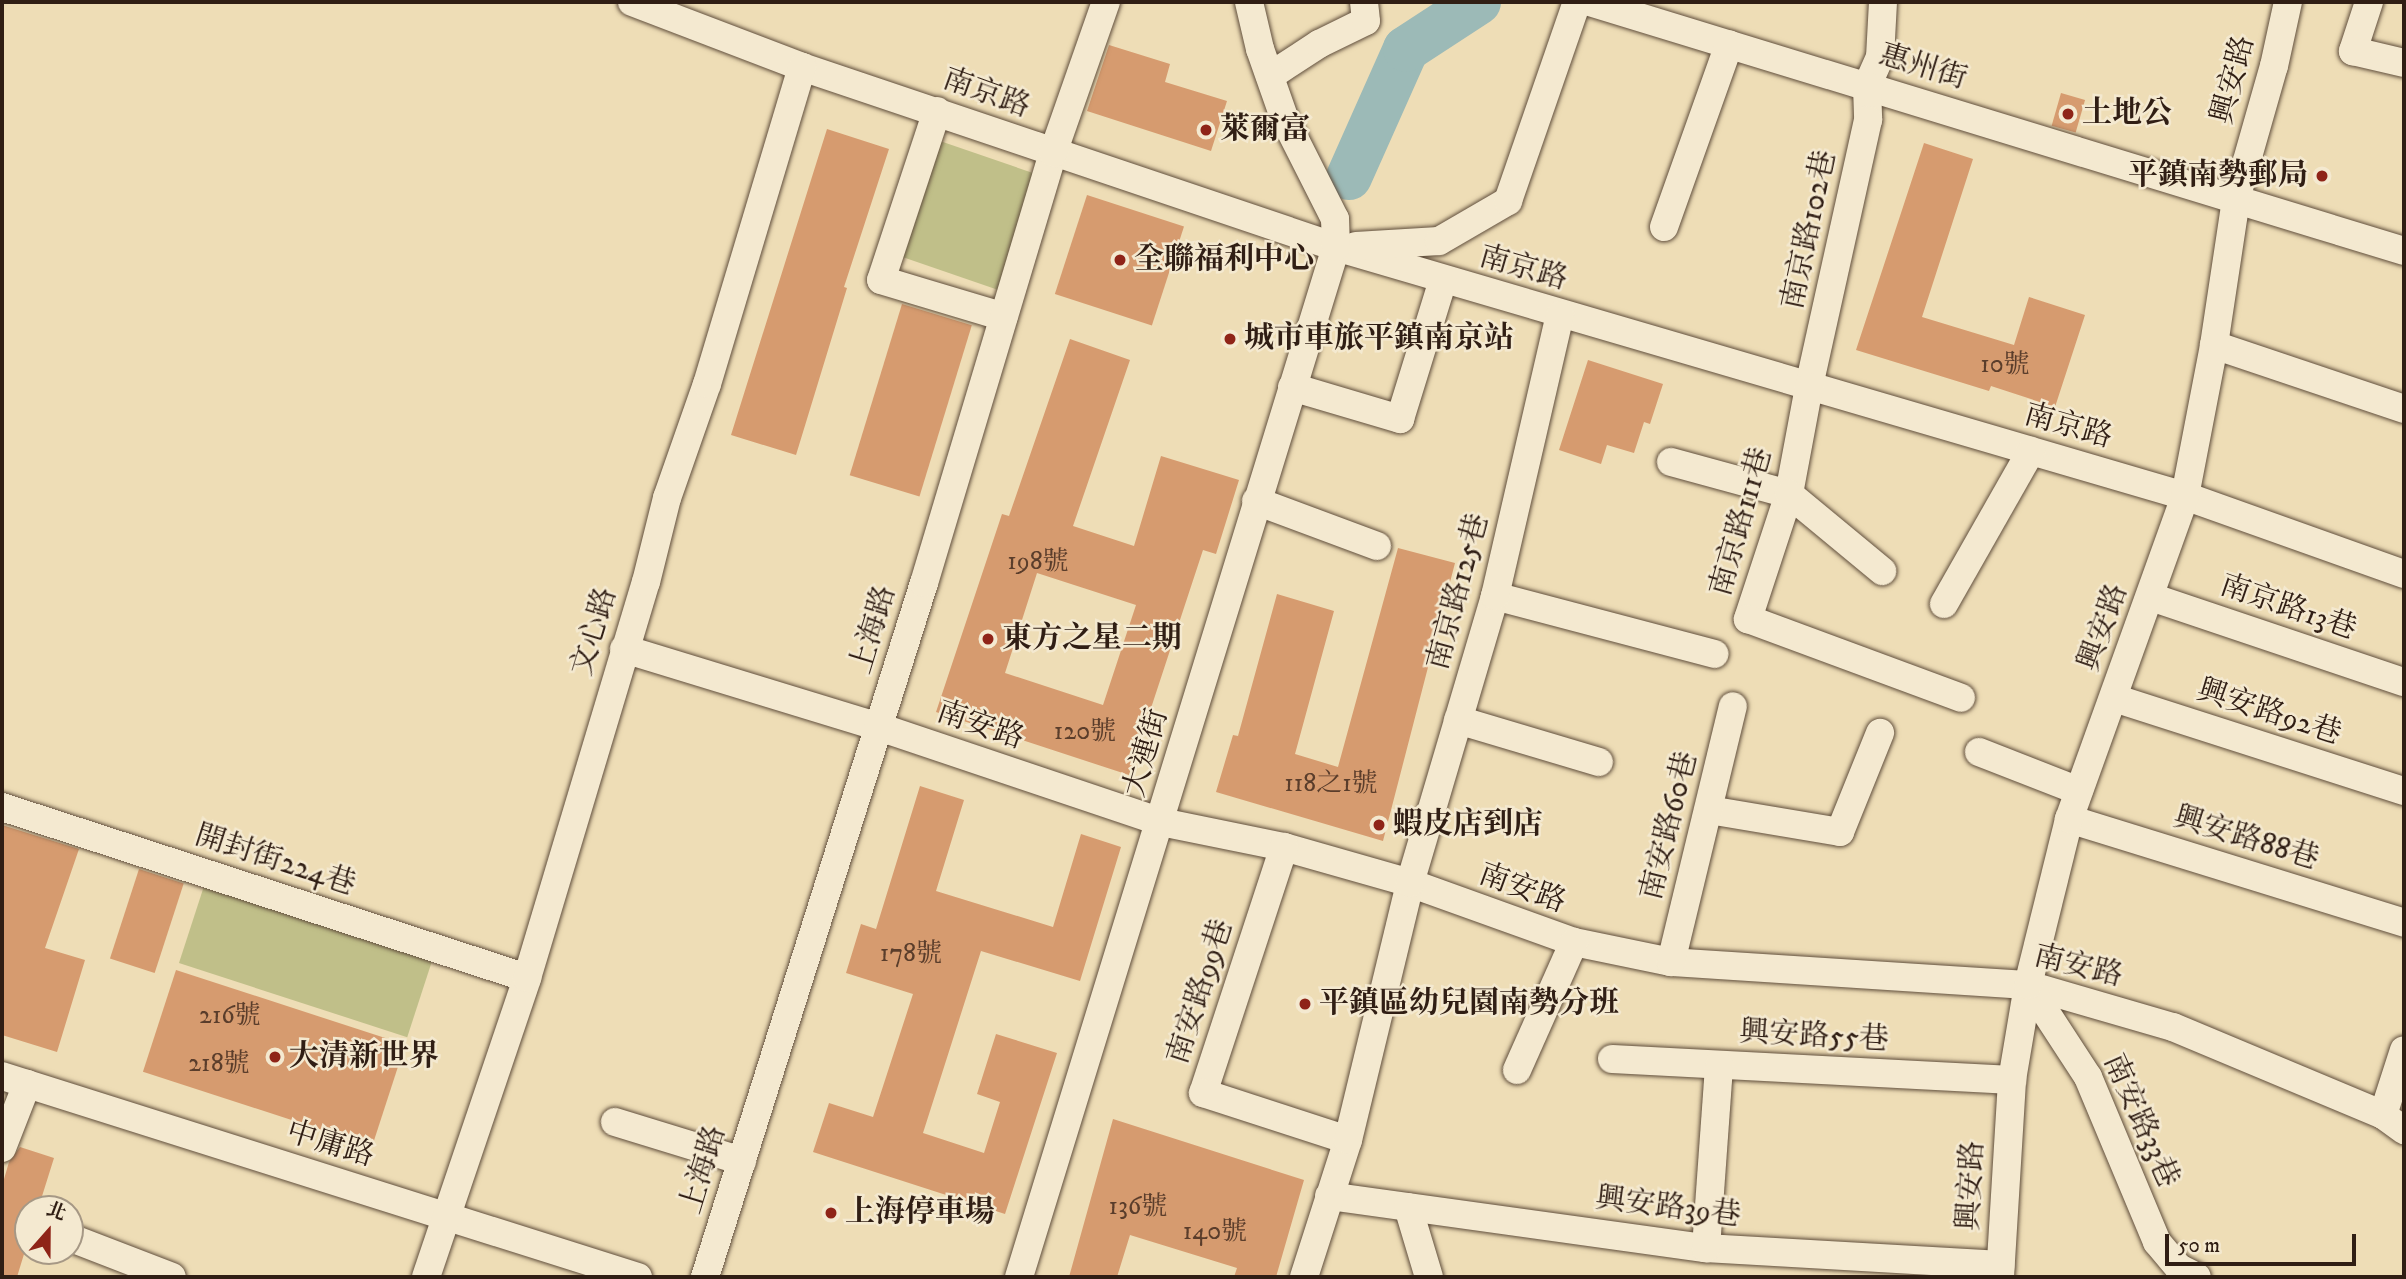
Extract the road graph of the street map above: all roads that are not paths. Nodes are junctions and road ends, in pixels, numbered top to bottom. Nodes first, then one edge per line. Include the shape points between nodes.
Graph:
1 (632, 2) edge
2 (1106, 2) edge
3 (1249, 2) edge
4 (1364, 2) edge
5 (1577, 2) edge
6 (1590, 2) edge
7 (1883, 2) edge
8 (2288, 2) edge
9 (2369, 2) edge
10 (1729, 44) junction
11 (2404, 63) edge
12 (802, 66) junction
13 (1270, 76) junction
14 (1867, 86) junction
15 (937, 111) junction
16 (1053, 153) junction
17 (2236, 199) junction
18 (1664, 227) dead end
19 (1336, 247) junction
20 (2404, 251) edge
21 (1443, 280) junction
22 (1560, 315) junction
23 (1004, 317) junction
24 (2214, 345) junction
25 (1292, 387) junction
26 (1809, 387) junction
27 (2404, 409) edge
28 (2031, 451) junction
29 (1671, 462) dead end
30 (1789, 494) junction
31 (2185, 496) junction
32 (1256, 502) junction
33 (1377, 546) dead end
34 (1882, 572) dead end
35 (2404, 574) edge
36 (1495, 596) junction
37 (2151, 597) junction
38 (1944, 604) dead end
39 (624, 649) junction
40 (1714, 654) dead end
41 (2404, 682) edge
42 (1961, 698) dead end
43 (2113, 698) junction
44 (1732, 706) dead end
45 (1458, 720) junction
46 (879, 727) junction
47 (1880, 733) dead end
48 (1979, 752) dead end
49 (1599, 762) dead end
50 (2079, 791) junction
51 (2404, 791) edge
52 (2, 807) edge
53 (1709, 810) junction
54 (2069, 819) junction
55 (1161, 822) junction
56 (1284, 847) junction
57 (1410, 883) junction
58 (2404, 923) edge
59 (1573, 943) junction
60 (1671, 962) junction
61 (527, 978) junction
62 (2028, 985) junction
63 (2404, 1051) edge
64 (1612, 1059) dead end
65 (1720, 1065) junction
66 (1517, 1070) dead end
67 (14, 1080) edge
68 (2012, 1080) junction
69 (615, 1122) dead end
70 (2394, 1122) edge
71 (1348, 1140) junction
72 (2, 1148) edge
73 (742, 1161) junction
74 (1329, 1196) junction
75 (1408, 1207) junction
76 (448, 1217) junction
77 (84, 1243) edge
78 (1706, 1248) junction
79 (1740, 1264) edge
80 (2000, 1271) edge
81 (173, 1277) edge
82 (426, 1277) edge
83 (638, 1277) edge
84 (705, 1277) edge
85 (1019, 1277) edge
86 (1304, 1277) edge
87 (1429, 1277) edge
88 (2197, 1277) edge

1 - 12 street, 南京路
2 - 16 street, 上海路
3 - 13 street
4 - 13 street via 1366,21
5 - 19 street via 1508,201 1438,241
6 - 10 street, 惠州街
7 - 14 street via 1880,57
8 - 17 street, 興安路
9 - 11 street via 2353,51
10 - 14 street, 惠州街
10 - 18 street
12 - 15 street, 南京路
12 - 39 street, 文心路
13 - 19 street via 1285,120 1335,219
14 - 17 street, 惠州街
14 - 26 street, 南京路102巷 via 1868,120
15 - 16 street, 南京路
15 - 23 street via 881,280
16 - 19 street, 南京路
16 - 23 street, 上海路
17 - 20 street, 惠州街
17 - 24 street, 興安路
19 - 21 street, 南京路
19 - 25 street, 大連街
21 - 22 street, 南京路
21 - 25 street via 1400,419
22 - 26 street, 南京路
22 - 36 street, 南京路125巷
23 - 46 street, 上海路
24 - 27 street
24 - 31 street, 興安路
25 - 32 street, 大連街
26 - 28 street, 南京路
26 - 30 street, 南京路111巷
28 - 31 street, 南京路
28 - 38 street
29 - 30 street
30 - 34 street
30 - 42 street, 南京路111巷 via 1748,619
31 - 35 street, 南京路
31 - 37 street, 興安路
32 - 33 street
32 - 55 street, 大連街
36 - 40 street
36 - 45 street, 南京路125巷
37 - 41 street, 南京路13巷
37 - 43 street, 興安路
39 - 46 street, 南安路
39 - 61 street, 文心路
43 - 50 street, 興安路
43 - 51 street, 興安路92巷
44 - 53 street, 南安路60巷
45 - 49 street
45 - 57 street, 南京路125巷
46 - 55 street, 南安路
46 - 73 street, 上海路
47 - 53 street via 1840,832
48 - 50 street
50 - 54 street, 興安路
52 - 61 street, 開封街224巷
53 - 60 street, 南安路60巷
54 - 58 street, 興安路88巷
54 - 62 street, 興安路
55 - 56 street, 南安路
55 - 85 street, 大連街
56 - 57 street, 南安路
56 - 71 street, 南安路99巷 via 1203,1093
57 - 59 street, 南安路
57 - 71 street, 南京路125巷
59 - 60 street, 南安路
59 - 66 street
60 - 62 street, 南安路
61 - 76 street, 文心路
62 - 68 street, 興安路
62 - 70 street, 南安路 via 2173,1027
62 - 88 street, 南安路33巷 via 2088,1077 2157,1242 2179,1268
63 - 70 street
64 - 65 street, 興安路55巷
65 - 68 street, 興安路55巷
65 - 78 street
67 - 72 street
67 - 76 street, 中庸路
68 - 80 street, 興安路
69 - 73 street
71 - 74 street, 南京路125巷
73 - 84 street, 上海路
74 - 75 street, 興安路39巷
74 - 86 street, 南京路125巷
75 - 78 street, 興安路39巷
75 - 87 street
76 - 82 street, 文心路
76 - 83 street, 中庸路
77 - 81 street
78 - 79 street, 興安路39巷
79 - 80 street, 興安路39巷

